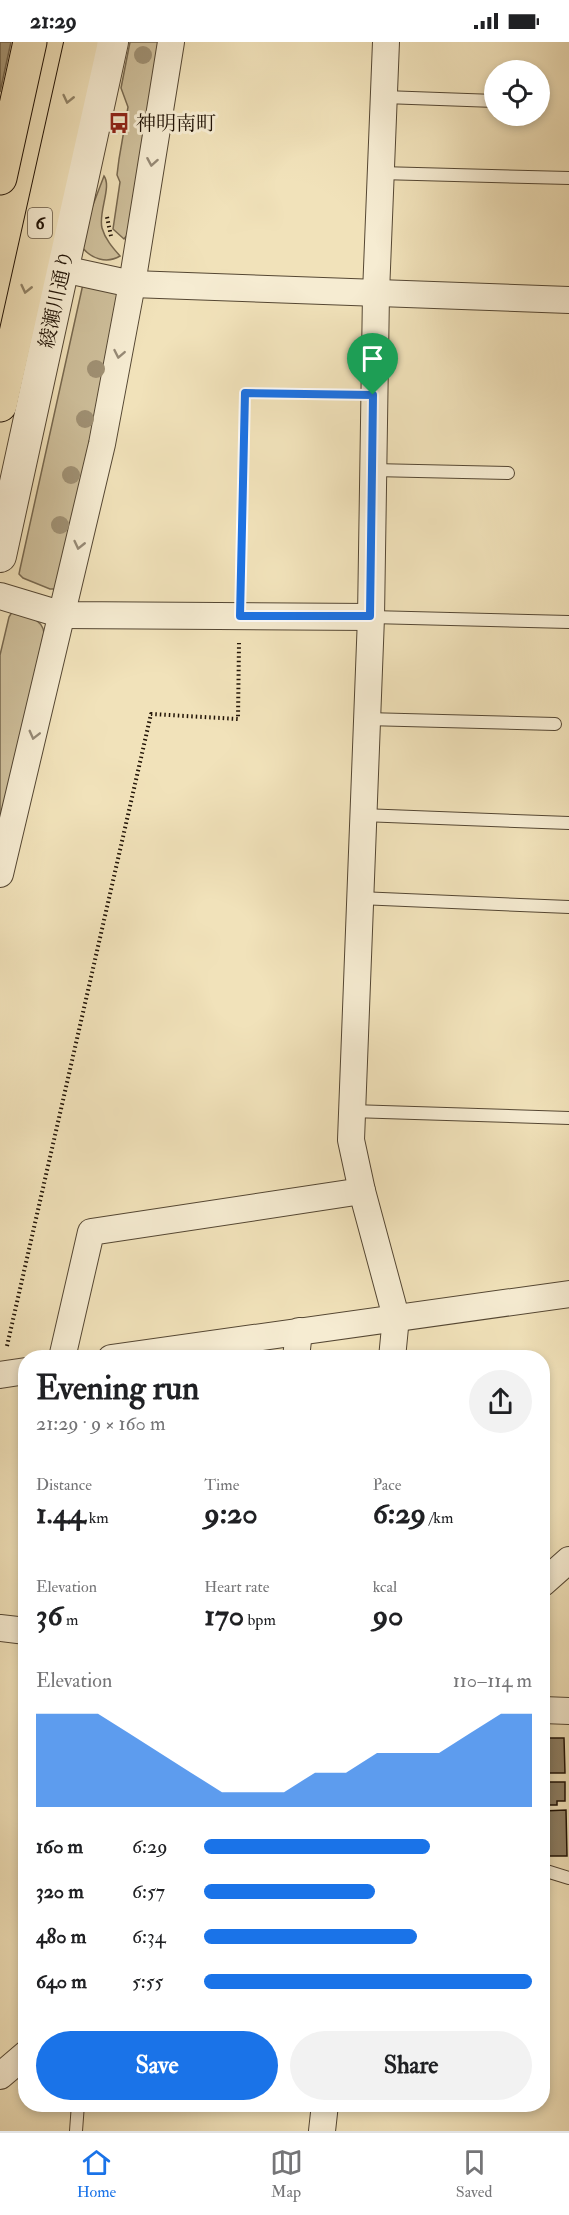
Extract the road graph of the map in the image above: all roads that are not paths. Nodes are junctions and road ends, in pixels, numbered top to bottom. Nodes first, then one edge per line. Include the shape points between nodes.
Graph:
1 (30, 42) edge
2 (81, 42) edge
3 (112, 42) edge
4 (171, 42) edge
5 (386, 42) edge
6 (384, 97) junction
7 (484, 101) edge
8 (380, 173) junction
9 (0, 178) edge
10 (569, 178) edge
11 (63, 269) junction
12 (132, 284) junction
13 (376, 293) junction
14 (569, 300) edge
15 (0, 405) edge
16 (372, 470) junction
17 (508, 473) dead end
18 (0, 556) edge
19 (0, 596) edge
20 (63, 615) junction
21 (370, 616) junction
22 (569, 622) edge
23 (366, 718) junction
24 (555, 724) dead end
25 (362, 815) junction
26 (569, 823) edge
27 (0, 874) edge
28 (359, 898) junction
29 (569, 907) edge
30 (351, 1111) junction
31 (569, 1118) edge
32 (362, 1191) junction
33 (569, 1294) edge
34 (396, 1317) junction
35 (299, 1331) junction
36 (64, 1350) edge
37 (182, 1350) edge
38 (297, 1350) edge
39 (393, 1350) edge
40 (18, 1372) edge
41 (0, 1375) edge
42 (569, 1560) edge
43 (550, 1577) edge
44 (0, 1628) edge
45 (18, 1630) edge
46 (550, 1710) edge
47 (569, 1711) edge
48 (550, 1872) edge
49 (569, 1878) edge
50 (18, 2061) edge
51 (0, 2076) edge
52 (77, 2112) edge
53 (324, 2112) edge
54 (76, 2131) edge
55 (322, 2131) edge

1 - 9 highway
2 -> 15 highway, 6
3 - 11 street, 綾瀬川通り
4 -> 12 street
5 - 6 street
6 - 7 lane
6 - 8 street
8 - 10 lane
8 - 13 street
11 - 12 street
11 - 18 street, 綾瀬川通り
12 - 13 street
12 -> 20 street via 102,444
13 - 14 street
13 - 16 street
16 - 17 lane
16 - 21 street
19 - 20 street
20 - 21 street
20 -> 27 street
21 - 22 lane
21 - 23 street
23 - 24 lane
23 - 25 street
25 - 26 lane
25 - 28 street
28 - 29 lane
28 - 30 street
30 - 31 lane
30 - 32 street via 351,1140
32 - 34 street
32 - 36 street via 91,1232
33 - 34 street
34 - 35 street
34 - 39 street
35 - 37 street
35 - 38 street
40 - 41 street
42 - 43 street
44 - 45 street
46 - 47 street
48 - 49 lane
50 - 51 street
52 - 54 lane
53 - 55 street

